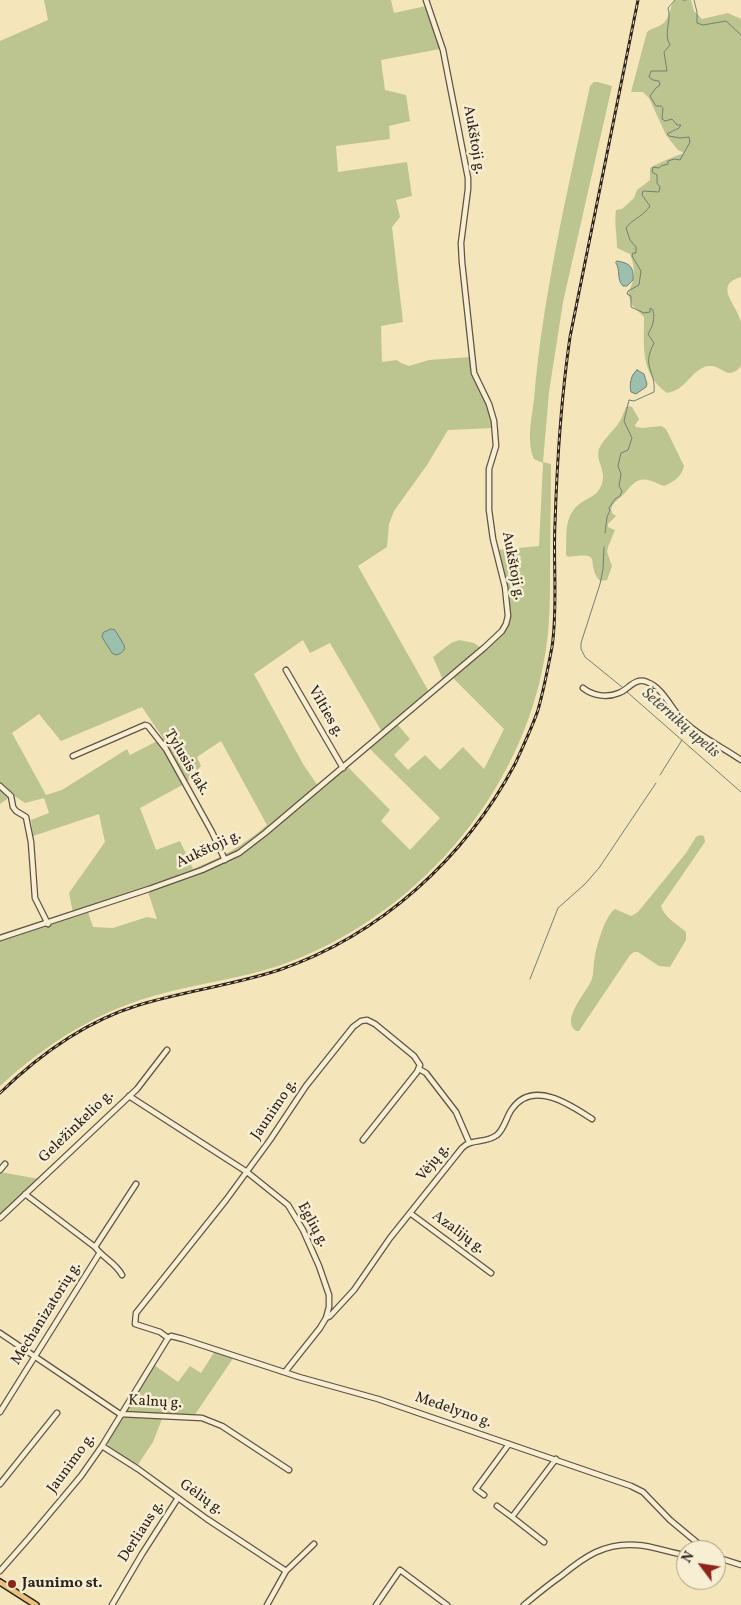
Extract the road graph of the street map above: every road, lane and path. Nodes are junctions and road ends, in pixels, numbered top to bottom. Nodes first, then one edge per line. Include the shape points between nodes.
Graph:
1 (426, 0) edge
2 (286, 670) dead end
3 (583, 688) dead end
4 (73, 756) dead end
5 (741, 760) edge
6 (342, 768) junction
7 (0, 786) edge
8 (225, 860) junction
9 (48, 924) junction
10 (0, 930) edge
11 (2, 938) edge
12 (167, 1050) dead end
13 (419, 1069) junction
14 (129, 1096) junction
15 (592, 1119) dead end
16 (363, 1140) dead end
17 (469, 1142) junction
18 (5, 1164) dead end
19 (0, 1170) edge
20 (247, 1172) junction
21 (136, 1184) dead end
22 (25, 1194) junction
23 (410, 1213) junction
24 (0, 1218) edge
25 (95, 1248) junction
26 (99, 1254) junction
27 (491, 1273) dead end
28 (122, 1275) dead end
29 (326, 1318) junction
30 (0, 1333) edge
31 (170, 1337) junction
32 (36, 1356) junction
33 (285, 1372) junction
34 (1, 1410) edge
35 (57, 1413) dead end
36 (120, 1414) junction
37 (509, 1444) junction
38 (102, 1446) junction
39 (556, 1459) junction
40 (289, 1470) dead end
41 (0, 1484) edge
42 (484, 1495) dead end
43 (178, 1498) junction
44 (497, 1506) dead end
45 (512, 1517) junction
46 (694, 1540) edge
47 (544, 1542) dead end
48 (314, 1544) dead end
49 (676, 1553) edge
50 (726, 1560) edge
51 (741, 1565) edge
52 (0, 1571) edge
53 (286, 1571) junction
54 (0, 1582) edge
55 (36, 1605) edge
56 (112, 1605) edge
57 (267, 1605) edge
58 (376, 1605) edge
59 (447, 1605) edge
60 (524, 1605) edge

1 - 6 street, Aukštoji g. via 443,50 468,178 462,262 474,373 490,404 494,422 496,446 489,469 489,510 505,587 508,620 502,631 485,647
2 - 6 street, Vilties g.
3 - 5 street via 591,694 605,695 620,693 636,682 649,682 686,723
4 - 8 street, Tylusis tak. via 148,726 166,749
6 - 8 street, Aukštoji g. via 255,842
7 - 9 street via 10,796 16,811 26,817 35,898
8 - 9 street, Aukštoji g.
9 - 11 street, Aukštoji g.
10 - 11 street
12 - 14 street, Geležinkelio g.
13 - 16 street
13 - 17 street via 456,1112
13 - 20 street, Jaunimo g. via 414,1056 375,1024 361,1020 344,1036 316,1073
14 - 20 street, Eglių g.
14 - 22 street, Geležinkelio g.
15 - 17 street, Vėjų g. via 558,1099 531,1096 520,1100 494,1137
17 - 23 street, Vėjų g.
18 - 19 street
20 - 29 street, Eglių g. via 288,1205 303,1230 329,1295
20 - 31 street, Jaunimo g. via 136,1313 135,1324
21 - 25 street, Mechanizatorių g.
22 - 24 street, Geležinkelio g.
22 - 25 street
23 - 27 street, Azalijų g.
23 - 29 street, Vėjų g. via 354,1290
25 - 26 street
26 - 28 street
26 - 32 street, Mechanizatorių g.
29 - 33 street, Eglių g.
30 - 32 street, Kalnų g.
31 - 33 street, Medelyno g. via 183,1338
31 - 36 street, Jaunimo g.
32 - 34 street, Mechanizatorių g.
32 - 36 street, Kalnų g.
33 - 37 street, Medelyno g. via 378,1399
35 - 41 street
36 - 38 street, Jaunimo g.
36 - 40 street, Kalnų g. via 210,1420
37 - 39 street, Medelyno g.
37 - 42 street via 476,1489
38 - 43 street, Gėlių g.
38 - 52 street, Jaunimo g.
39 - 45 street
39 - 46 street, Medelyno g. via 643,1492
43 - 53 street, Gėlių g.
43 - 56 street, Derliaus g.
44 - 45 street
45 - 47 street
48 - 53 street
49 - 60 street via 641,1545 608,1546 580,1560
50 - 51 street
53 - 57 street
54 - 55 main road
58 - 59 street via 400,1570

